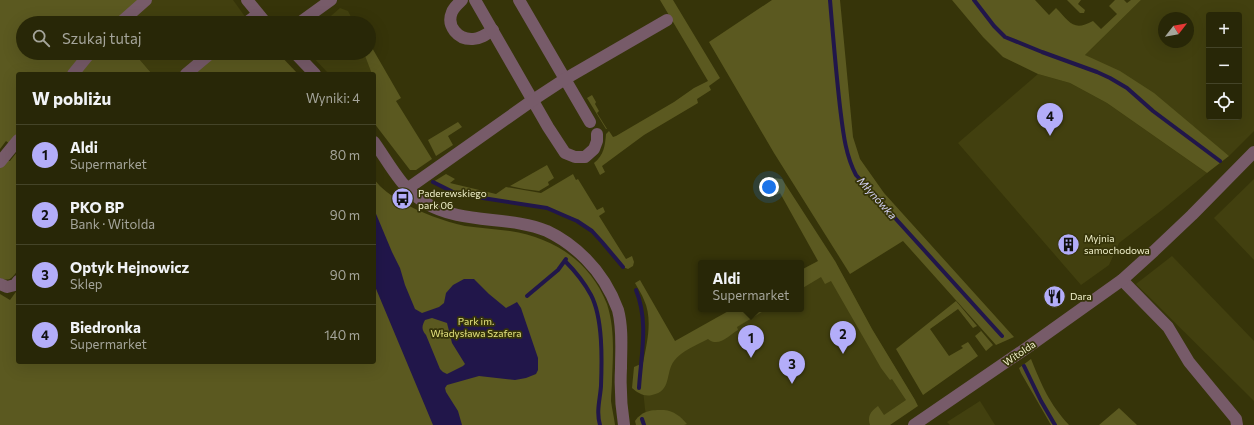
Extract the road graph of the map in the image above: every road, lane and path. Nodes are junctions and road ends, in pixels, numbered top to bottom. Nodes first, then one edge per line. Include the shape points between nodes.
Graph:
1 (146, 0) edge
2 (247, 0) edge
3 (331, 0) edge
4 (462, 0) edge
5 (475, 0) edge
6 (519, 0) edge
7 (258, 14) joint
8 (128, 16) edge
9 (255, 16) edge
10 (309, 16) edge
11 (666, 20) dead end
12 (493, 30) junction
13 (84, 60) edge
14 (203, 60) edge
15 (302, 60) edge
16 (75, 72) edge
17 (188, 72) edge
18 (313, 72) edge
19 (565, 79) junction
20 (533, 100) junction
21 (590, 122) dead end
22 (597, 134) dead end
23 (16, 142) edge
24 (376, 145) edge
25 (1254, 152) edge
26 (0, 162) edge
27 (407, 189) junction
28 (1122, 280) junction
29 (0, 284) edge
30 (16, 284) edge
31 (624, 425) edge
32 (914, 425) edge
33 (1237, 425) edge

1 - 8 street
2 - 7 street
3 - 10 street
4 - 12 street via 451,16 451,25 456,33 473,39
5 - 12 street
6 - 19 street
7 - 9 street
11 - 19 street
12 - 20 street
13 - 16 street
14 - 17 street
15 - 18 street
19 - 20 street
19 - 21 street
20 - 22 street via 560,147 570,156 580,158 590,154 596,145
20 - 27 street
23 - 26 street
24 - 27 street
25 - 28 street, Witolda via 1192,215
27 - 31 street via 435,208 449,213 546,231 580,252 602,278 618,312 622,334 620,386
28 - 32 street, Witolda
28 - 33 street via 1168,327 1188,362 1236,419
29 - 30 street via 7,287

